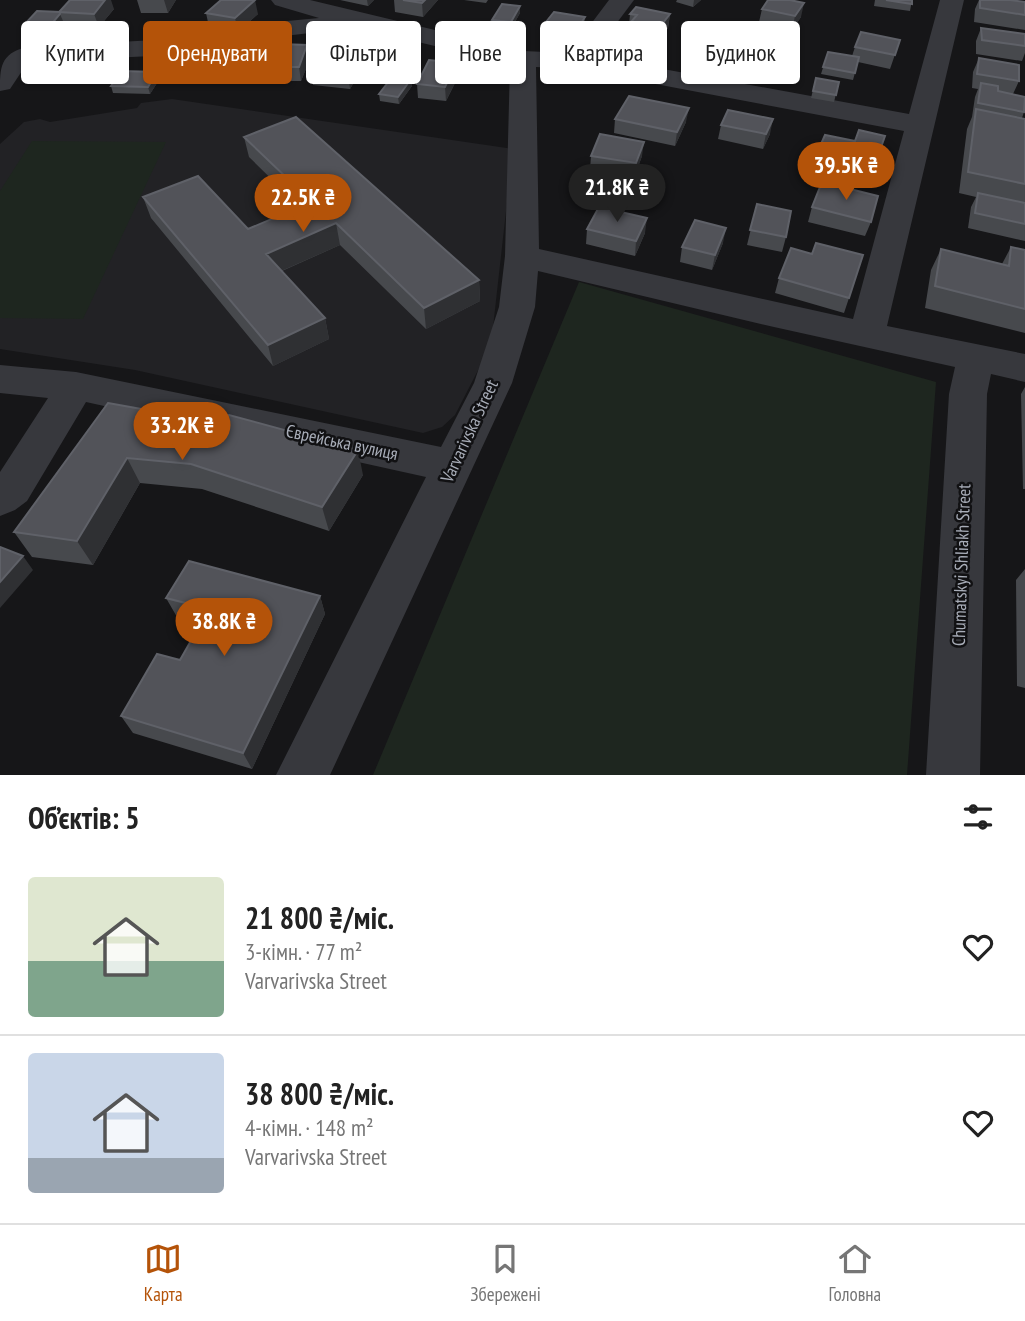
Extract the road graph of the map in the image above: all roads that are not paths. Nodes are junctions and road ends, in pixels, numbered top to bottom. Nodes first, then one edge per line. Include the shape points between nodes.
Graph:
1 (622, 0) edge
2 (952, 0) edge
3 (291, 1) edge
4 (355, 20) junction
5 (604, 21) edge
6 (435, 39) edge
7 (667, 78) edge
8 (0, 83) edge
9 (523, 84) edge
10 (920, 125) junction
11 (522, 256) junction
12 (867, 334) junction
13 (976, 356) junction
14 (1025, 368) edge
15 (0, 379) edge
16 (76, 386) junction
17 (453, 466) junction
18 (0, 498) edge
19 (303, 775) edge
20 (953, 775) edge

1 - 5 street
2 - 10 street
3 - 4 street
4 - 6 street
4 - 8 street via 266,31 211,45 26,55
7 - 10 street
9 - 11 street, Varvarivska Street
10 - 12 street
11 - 12 street
11 - 17 street, Varvarivska Street via 517,307 493,383
12 - 13 street
13 - 14 street
13 - 20 street, Chumatskyi Shliakh Street via 968,394
15 - 16 street, Єврейська вулиця
16 - 17 street, Єврейська вулиця
16 - 18 street via 12,489
17 - 19 street, Varvarivska Street

